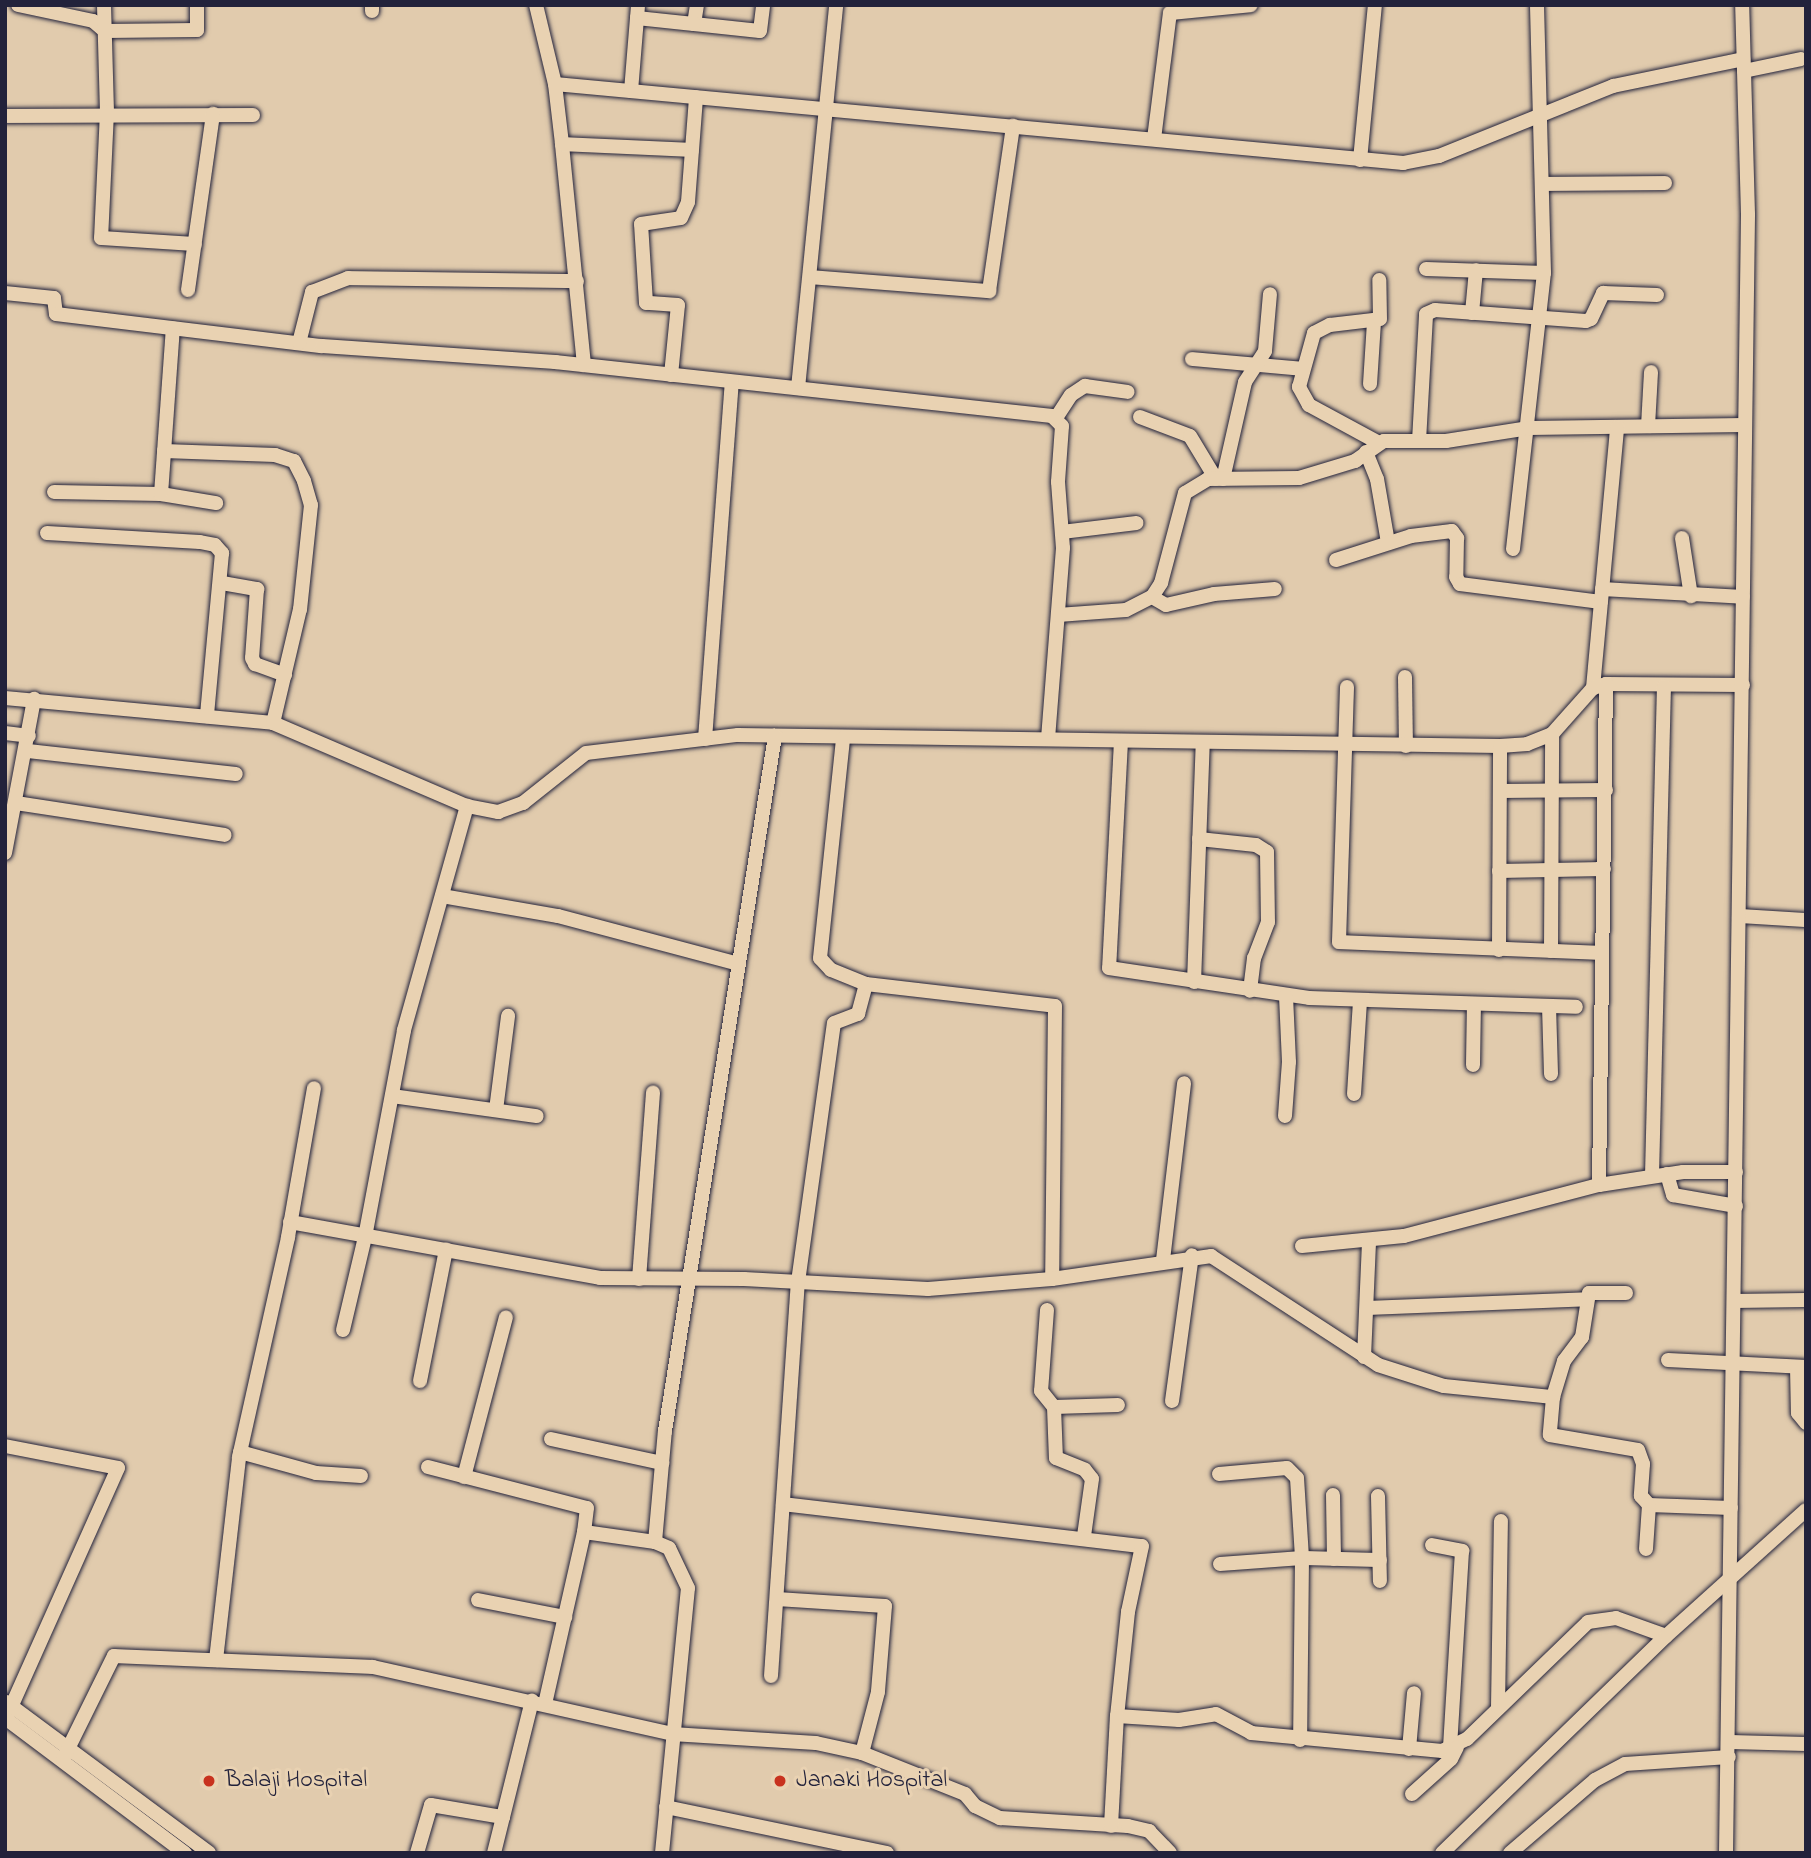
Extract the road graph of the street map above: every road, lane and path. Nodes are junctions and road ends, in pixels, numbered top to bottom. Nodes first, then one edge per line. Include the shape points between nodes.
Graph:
1 (18, 5) edge
2 (104, 5) edge
3 (197, 5) edge
4 (536, 5) edge
5 (697, 5) edge
6 (763, 5) edge
7 (835, 5) edge
8 (1251, 5) edge
9 (1375, 5) edge
10 (1537, 5) edge
11 (1742, 5) edge
12 (637, 12) edge
13 (694, 24) junction
14 (104, 31) junction
15 (1801, 59) dead end
16 (1744, 65) junction
17 (555, 84) junction
18 (631, 91) junction
19 (696, 97) junction
20 (828, 109) junction
21 (107, 112) junction
22 (1542, 113) junction
23 (213, 114) junction
24 (253, 115) dead end
25 (5, 116) edge
26 (1013, 126) junction
27 (1154, 139) junction
28 (562, 144) junction
29 (692, 150) junction
30 (1360, 160) junction
31 (1665, 183) dead end
32 (1544, 184) junction
33 (195, 244) junction
34 (1426, 269) dead end
35 (1476, 270) junction
36 (1544, 273) junction
37 (810, 277) junction
38 (1379, 280) dead end
39 (577, 281) junction
40 (188, 290) dead end
41 (5, 293) edge
42 (1270, 294) dead end
43 (1657, 295) dead end
44 (1472, 313) junction
45 (1540, 320) junction
46 (1374, 322) junction
47 (173, 328) junction
48 (299, 343) junction
49 (1192, 359) dead end
50 (584, 365) junction
51 (1256, 365) junction
52 (1303, 369) junction
53 (1651, 372) dead end
54 (671, 375) junction
55 (732, 382) junction
56 (1370, 384) dead end
57 (798, 388) junction
58 (1128, 392) dead end
59 (1140, 417) dead end
60 (1056, 418) junction
61 (1744, 425) junction
62 (1648, 426) junction
63 (1617, 427) junction
64 (1529, 428) junction
65 (1419, 441) junction
66 (1378, 443) junction
67 (164, 451) junction
68 (1366, 452) junction
69 (1220, 479) junction
70 (54, 492) dead end
71 (161, 494) junction
72 (216, 503) dead end
73 (1136, 523) dead end
74 (1062, 532) junction
75 (47, 533) dead end
76 (1682, 538) dead end
77 (1388, 543) junction
78 (1513, 549) dead end
79 (1336, 560) dead end
80 (222, 583) junction
81 (1275, 589) dead end
82 (1602, 596) junction
83 (1691, 596) junction
84 (1152, 597) junction
85 (1743, 597) junction
86 (1058, 615) junction
87 (285, 675) junction
88 (1405, 677) dead end
89 (1743, 685) junction
90 (1600, 686) junction
91 (1664, 686) junction
92 (1347, 687) dead end
93 (5, 698) edge
94 (34, 699) junction
95 (207, 716) junction
96 (273, 723) junction
97 (5, 733) edge
98 (1552, 734) junction
99 (775, 736) junction
100 (843, 738) junction
101 (1048, 738) junction
102 (705, 739) junction
103 (1121, 741) junction
104 (1203, 742) junction
105 (28, 744) junction
106 (1345, 746) junction
107 (1406, 746) junction
108 (1500, 746) junction
109 (236, 774) dead end
110 (1552, 790) junction
111 (1606, 790) junction
112 (1500, 791) junction
113 (16, 803) junction
114 (467, 806) junction
115 (225, 835) dead end
116 (1199, 839) junction
117 (5, 853) edge
118 (1604, 869) junction
119 (1553, 870) junction
120 (1499, 871) junction
121 (442, 896) junction
122 (1739, 916) junction
123 (1806, 920) edge
124 (1499, 950) junction
125 (1551, 951) junction
126 (1602, 953) junction
127 (739, 964) junction
128 (1194, 982) junction
129 (866, 984) junction
130 (1250, 991) junction
131 (1286, 996) junction
132 (1360, 1001) junction
133 (1474, 1004) junction
134 (1549, 1006) junction
135 (1576, 1007) dead end
136 (508, 1016) dead end
137 (1473, 1065) dead end
138 (1551, 1073) dead end
139 (1184, 1083) dead end
140 (314, 1088) dead end
141 (653, 1093) dead end
142 (1354, 1094) dead end
143 (391, 1096) junction
144 (496, 1110) junction
145 (1285, 1115) dead end
146 (537, 1116) dead end
147 (1736, 1172) junction
148 (1660, 1175) junction
149 (1599, 1185) junction
150 (1735, 1206) junction
151 (290, 1222) junction
152 (365, 1237) junction
153 (1369, 1242) junction
154 (1302, 1246) dead end
155 (446, 1250) junction
156 (1192, 1255) junction
157 (1163, 1260) junction
158 (639, 1279) junction
159 (689, 1279) junction
160 (1052, 1279) junction
161 (799, 1282) junction
162 (1626, 1293) dead end
163 (1587, 1299) junction
164 (1806, 1300) edge
165 (1734, 1301) junction
166 (1367, 1308) junction
167 (1047, 1310) dead end
168 (506, 1317) dead end
169 (343, 1329) dead end
170 (1364, 1357) junction
171 (1668, 1360) dead end
172 (1734, 1365) junction
173 (1801, 1367) edge
174 (420, 1381) dead end
175 (1553, 1397) junction
176 (1172, 1401) dead end
177 (1118, 1405) dead end
178 (1054, 1407) junction
179 (1806, 1423) edge
180 (551, 1439) dead end
181 (5, 1446) edge
182 (240, 1452) junction
183 (662, 1463) junction
184 (428, 1468) dead end
185 (1219, 1474) dead end
186 (361, 1476) dead end
187 (464, 1477) junction
188 (1333, 1495) dead end
189 (1378, 1496) dead end
190 (783, 1504) junction
191 (1649, 1505) junction
192 (1731, 1508) junction
193 (1806, 1510) edge
194 (1501, 1521) dead end
195 (584, 1532) junction
196 (1084, 1536) junction
197 (655, 1542) junction
198 (1432, 1545) dead end
199 (1646, 1549) dead end
200 (1302, 1558) junction
201 (1334, 1559) junction
202 (1380, 1560) junction
203 (1220, 1564) dead end
204 (1380, 1581) dead end
205 (1729, 1583) junction
206 (777, 1600) junction
207 (478, 1601) dead end
208 (565, 1617) junction
209 (1665, 1636) junction
210 (216, 1660) junction
211 (771, 1676) dead end
212 (1414, 1693) dead end
213 (538, 1703) junction
214 (1498, 1707) junction
215 (7, 1711) edge
216 (1117, 1716) junction
217 (672, 1734) junction
218 (1300, 1740) junction
219 (1806, 1744) edge
220 (1453, 1748) junction
221 (1409, 1749) junction
222 (1729, 1749) junction
223 (66, 1753) junction
224 (862, 1753) junction
225 (1412, 1794) dead end
226 (666, 1807) junction
227 (503, 1817) junction
228 (1111, 1826) junction
229 (185, 1853) edge
230 (209, 1853) edge
231 (417, 1853) edge
232 (494, 1853) edge
233 (662, 1853) edge
234 (887, 1853) edge
235 (1170, 1853) edge
236 (1442, 1853) edge
237 (1510, 1853) edge
238 (1726, 1853) edge

1 - 14 street via 93,21
2 - 14 street
3 - 14 street via 197,30
4 - 17 street
5 - 13 street
6 - 13 street via 760,31
7 - 20 street
8 - 27 street via 1170,13
9 - 30 street
10 - 22 street
11 - 16 street
12 - 13 street
12 - 18 street
14 - 21 street
15 - 16 street
16 - 22 street via 1632,81
16 - 61 street via 1748,214
17 - 18 street
17 - 28 street
18 - 19 street
19 - 20 street
19 - 29 street
20 - 26 street
20 - 37 street
21 - 23 street
21 - 25 street
21 - 33 street via 100,237
22 - 30 street via 1423,160
22 - 32 street
23 - 24 street
23 - 33 street
26 - 27 street
26 - 37 street via 989,291
27 - 30 street
28 - 29 street
28 - 39 street
29 - 54 street via 688,202 681,218 641,224 646,303 678,305
31 - 32 street
32 - 36 street
33 - 40 street
34 - 35 street
35 - 36 street
35 - 44 street
36 - 45 street
37 - 57 street
38 - 46 street via 1382,313
39 - 48 street via 348,278 312,292
39 - 50 street
41 - 47 street via 54,298 56,314
42 - 51 street via 1265,351
43 - 45 street via 1603,293 1591,319
44 - 45 street
44 - 65 street via 1426,314
45 - 64 street
46 - 52 street via 1330,325 1314,333
46 - 56 street
47 - 48 street
47 - 67 street
48 - 50 street
49 - 51 street
50 - 54 street
51 - 52 street
51 - 69 street via 1245,382
52 - 66 street via 1301,398
53 - 62 street
54 - 55 street
55 - 57 street
55 - 102 street
57 - 60 street
58 - 60 street via 1085,386 1071,395
59 - 69 street via 1190,436
60 - 74 street via 1062,426
61 - 62 street
61 - 85 street
62 - 63 street
63 - 64 street
63 - 82 street
64 - 65 street
64 - 78 street
65 - 66 street
66 - 68 street
67 - 71 street
67 - 87 street via 275,455 294,461 311,505 300,608
68 - 69 street via 1338,468 1299,478
68 - 77 street via 1377,479
69 - 84 street via 1195,484 1185,493 1161,583
70 - 71 street
71 - 72 street
73 - 74 street
74 - 86 street
75 - 80 street via 215,545 225,565
76 - 83 street
77 - 79 street
77 - 82 street via 1452,531 1457,538 1456,577 1460,584
80 - 87 street via 257,589 252,658 255,664
80 - 95 street
81 - 84 street via 1214,594 1166,605
82 - 83 street
82 - 90 street
83 - 85 street
84 - 86 street via 1126,610
85 - 89 street
86 - 101 street
87 - 96 street
88 - 107 street
89 - 91 street
89 - 122 street
90 - 91 street
90 - 98 street
90 - 111 street
91 - 148 street
92 - 106 street
93 - 94 street
94 - 95 street
94 - 105 street
95 - 96 street
96 - 114 street
97 - 105 street
98 - 108 street via 1527,744
98 - 110 street
99 - 100 street
99 - 102 street
99 - 127 street
100 - 101 street
100 - 129 street via 820,958 831,970
101 - 103 street
102 - 114 street via 586,753 523,803 498,812
103 - 104 street
103 - 128 street via 1109,968
104 - 106 street
104 - 116 street
105 - 109 street
105 - 113 street
106 - 107 street
106 - 124 street via 1339,942
107 - 108 street
108 - 112 street
110 - 111 street
110 - 112 street
110 - 119 street
111 - 118 street
112 - 120 street
113 - 115 street
113 - 117 street
114 - 121 street
116 - 128 street
116 - 130 street via 1256,845 1267,852 1268,922 1252,965
118 - 119 street
118 - 126 street
119 - 120 street
119 - 125 street
120 - 124 street
121 - 127 street via 558,916
121 - 143 street via 404,1030
122 - 123 street
122 - 147 street
124 - 125 street
125 - 126 street
126 - 149 street
127 - 159 street
128 - 130 street
129 - 160 street via 1055,1006
129 - 161 street via 858,1014 834,1023
130 - 131 street
131 - 132 street
131 - 145 street via 1289,1062
132 - 133 street
132 - 142 street
133 - 134 street
133 - 137 street
134 - 135 street
134 - 138 street
136 - 144 street
139 - 157 street
140 - 151 street
141 - 158 street
143 - 144 street
143 - 152 street
144 - 146 street
147 - 148 street
147 - 150 street
148 - 149 street
148 - 150 street via 1673,1195
149 - 153 street via 1473,1220
150 - 165 street
151 - 152 street
151 - 182 street
152 - 155 street
152 - 169 street
153 - 154 street
153 - 166 street
155 - 158 street via 600,1278
155 - 174 street
156 - 157 street
156 - 170 street via 1222,1261
156 - 176 street
157 - 160 street
158 - 159 street
159 - 161 street
159 - 183 street
160 - 161 street via 928,1289
161 - 190 street
162 - 163 street via 1593,1290
163 - 166 street
163 - 175 street via 1582,1337 1564,1361
164 - 165 street
165 - 172 street
166 - 170 street
167 - 178 street via 1041,1391
168 - 187 street
170 - 175 street via 1405,1376 1444,1386
171 - 172 street
172 - 173 street
172 - 192 street
173 - 179 street via 1798,1413
175 - 191 street via 1548,1429 1554,1438 1638,1450 1643,1464 1641,1496
177 - 178 street
178 - 196 street via 1056,1458 1085,1470 1092,1479
180 - 183 street
181 - 215 street via 118,1468
182 - 186 street via 316,1473
182 - 210 street
183 - 197 street
184 - 187 street
185 - 200 street via 1294,1471
187 - 195 street via 587,1508
188 - 201 street
189 - 202 street
190 - 196 street
190 - 206 street
191 - 192 street
191 - 199 street
192 - 205 street
193 - 205 street
194 - 214 street
195 - 197 street
195 - 208 street
196 - 216 street via 1142,1546 1128,1612
197 - 217 street via 669,1548 688,1588
198 - 220 street via 1462,1550
200 - 201 street
200 - 203 street
200 - 218 street
201 - 202 street
202 - 204 street
205 - 209 street
205 - 222 street
206 - 211 street
206 - 224 street via 885,1606 878,1692
207 - 208 street
208 - 213 street
209 - 214 street via 1630,1622 1597,1618
209 - 236 street
210 - 213 street via 373,1667
210 - 223 street via 114,1656
212 - 221 street
213 - 217 street
213 - 227 street
214 - 220 street
215 - 223 street
216 - 218 street via 1179,1720 1222,1715 1245,1732
216 - 228 street
217 - 224 street via 816,1742
217 - 226 street
218 - 221 street
219 - 222 street
220 - 221 street
220 - 225 street via 1451,1759
222 - 237 street via 1625,1764 1595,1780
222 - 238 street
223 - 229 street
223 - 230 street
224 - 228 street via 965,1794 975,1806 1000,1818
226 - 233 street
226 - 234 street
227 - 231 street via 431,1805
227 - 232 street
228 - 235 street via 1149,1832

